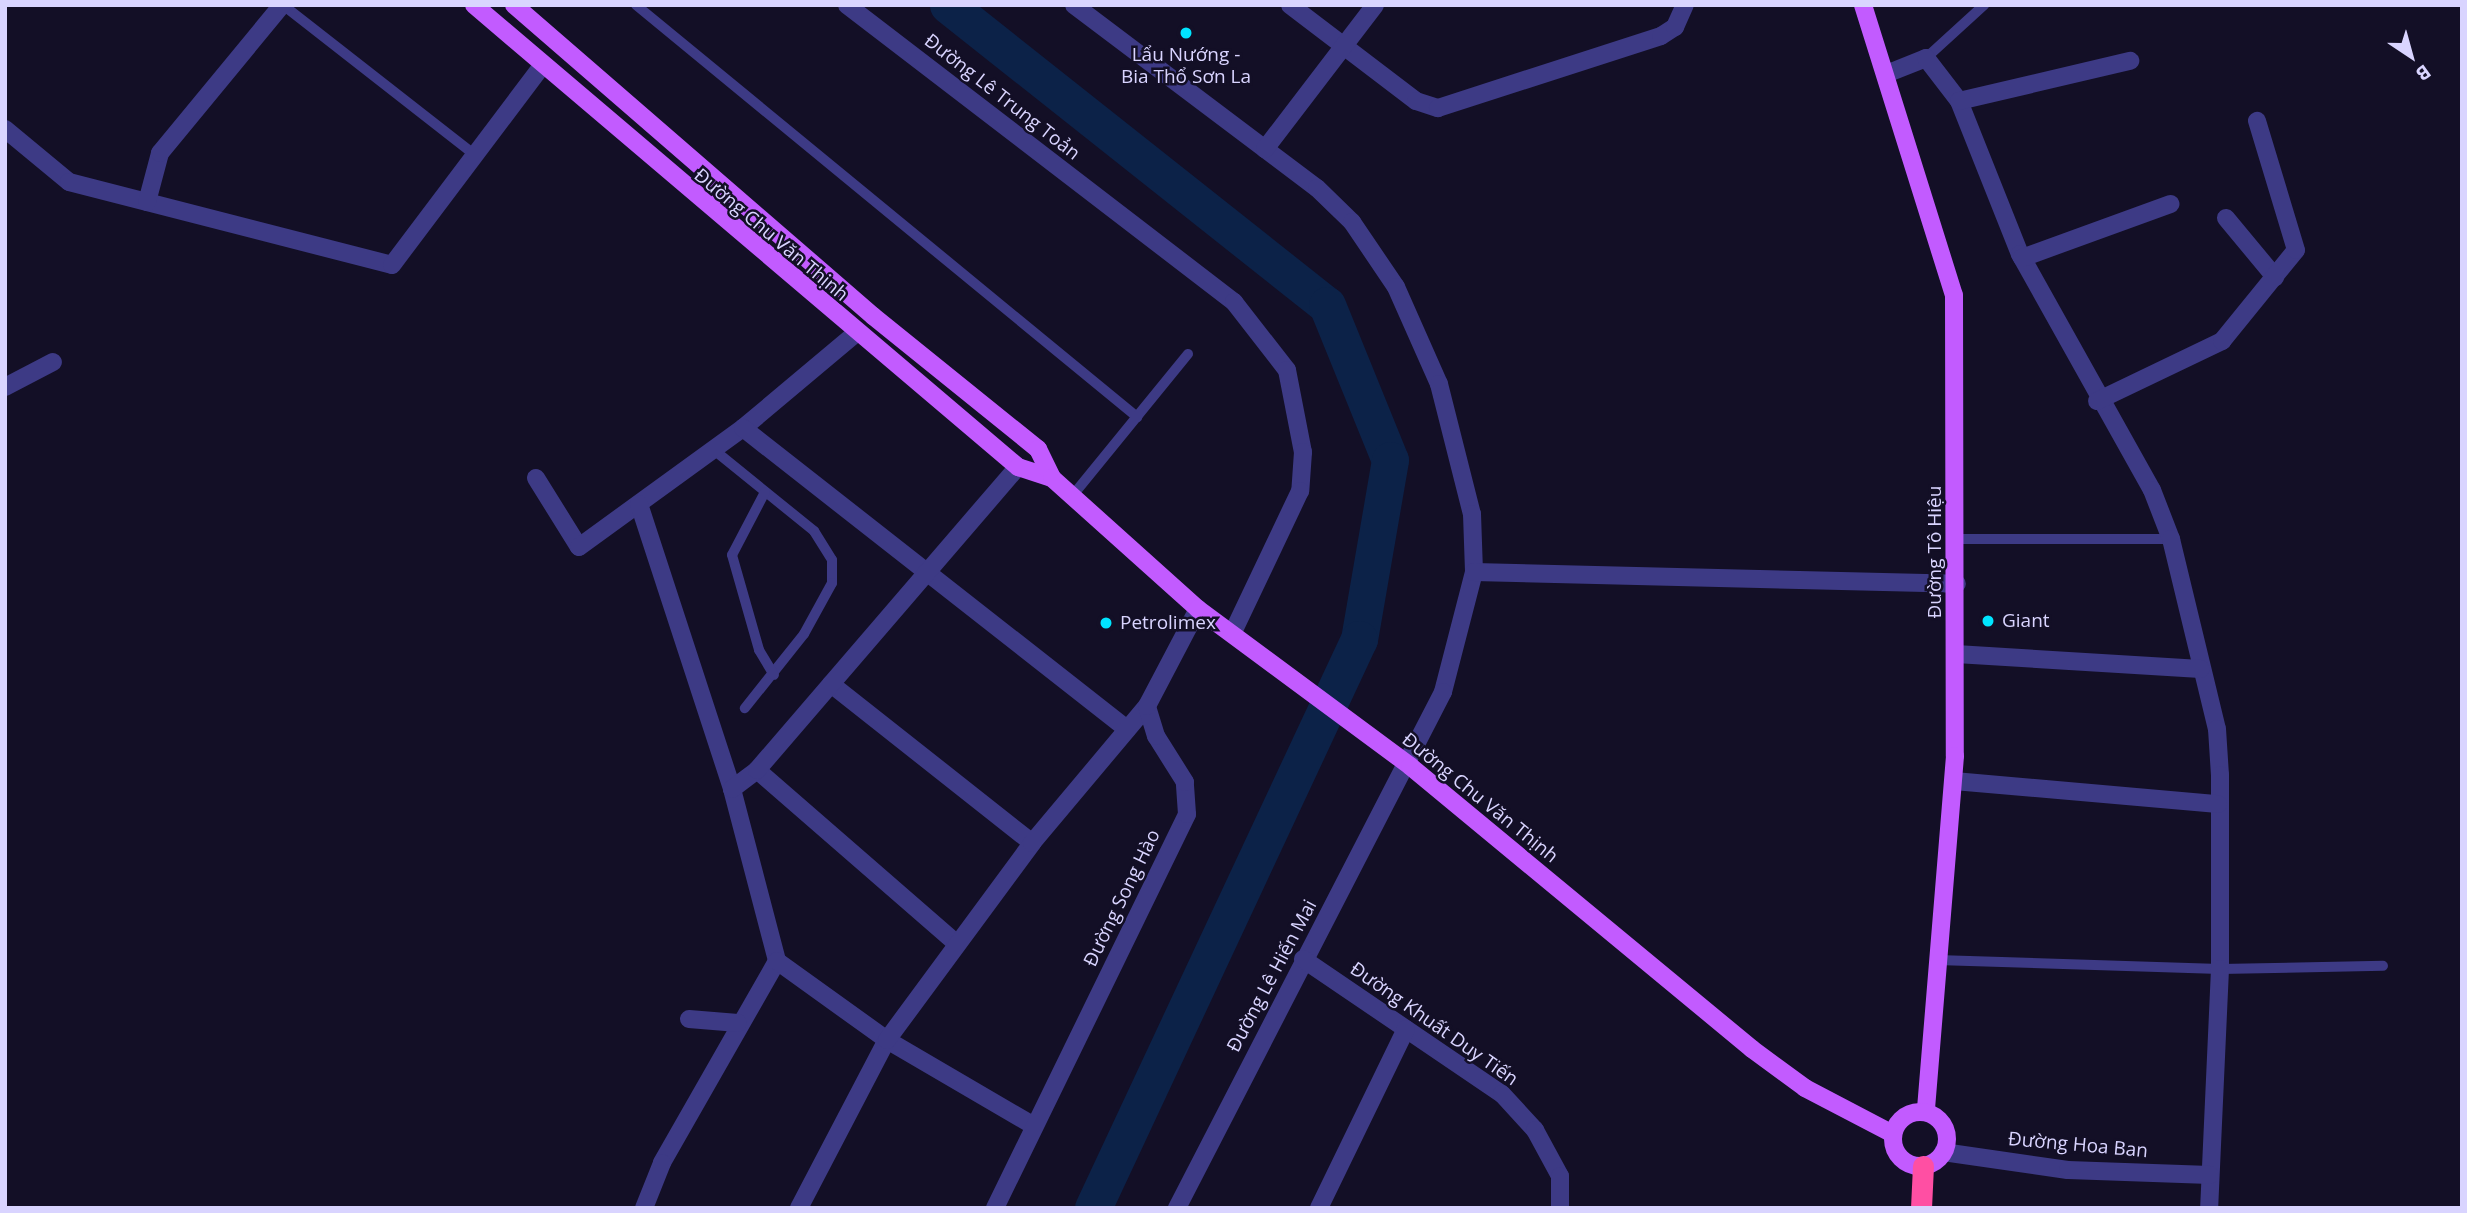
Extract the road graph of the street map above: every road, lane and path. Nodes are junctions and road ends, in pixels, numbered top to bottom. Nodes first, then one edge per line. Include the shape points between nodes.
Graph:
1 (283, 5) edge
2 (474, 5) edge
3 (514, 5) edge
4 (636, 5) edge
5 (847, 5) edge
6 (1074, 5) edge
7 (1290, 5) edge
8 (1375, 5) edge
9 (1685, 5) edge
10 (1863, 5) edge
11 (1984, 5) edge
12 (1344, 46) junction
13 (1926, 58) junction
14 (2130, 61) dead end
15 (542, 66) junction
16 (1886, 74) junction
17 (1959, 101) junction
18 (2258, 121) dead end
19 (5, 129) edge
20 (1265, 149) junction
21 (475, 155) junction
22 (147, 202) junction
23 (2170, 204) dead end
24 (2226, 218) dead end
25 (2022, 258) junction
26 (2275, 277) junction
27 (855, 334) junction
28 (1188, 354) dead end
29 (52, 362) dead end
30 (5, 387) edge
31 (2097, 401) junction
32 (1137, 417) junction
33 (743, 428) junction
34 (714, 450) junction
35 (1018, 467) junction
36 (536, 478) dead end
37 (1052, 478) junction
38 (765, 492) junction
39 (1073, 495) junction
40 (639, 504) junction
41 (1957, 539) junction
42 (2171, 539) junction
43 (927, 568) junction
44 (1474, 572) junction
45 (1957, 584) junction
46 (1198, 609) junction
47 (1232, 634) junction
48 (1956, 654) junction
49 (2200, 669) junction
50 (774, 675) junction
51 (831, 684) junction
52 (1147, 706) junction
53 (745, 708) dead end
54 (1127, 729) junction
55 (1409, 766) junction
56 (757, 771) junction
57 (1954, 781) junction
58 (732, 789) junction
59 (2218, 804) junction
60 (1032, 843) junction
61 (956, 943) junction
62 (1303, 959) junction
63 (1937, 960) junction
64 (777, 961) junction
65 (2383, 966) dead end
66 (2220, 970) junction
67 (689, 1019) dead end
68 (738, 1023) junction
69 (1406, 1029) junction
70 (887, 1040) junction
71 (1926, 1112) junction
72 (1034, 1126) junction
73 (1893, 1134) junction
74 (1944, 1152) junction
75 (1923, 1166) junction
76 (2210, 1175) junction
77 (644, 1208) edge
78 (799, 1208) edge
79 (995, 1208) edge
80 (1177, 1208) edge
81 (1319, 1208) edge
82 (1560, 1208) edge
83 (1921, 1208) edge
84 (2209, 1208) edge

1 - 21 lane
1 - 22 street via 160,153
2 - 15 main road, Đường Chu Văn Thịnh
3 - 37 main road, Đường Chu Văn Thịnh via 873,316 1038,449
4 - 32 lane
5 - 47 street, Đường Lê Trung Toản via 1234,302 1287,370 1303,452 1300,491
6 - 20 street, Đường Lê Hiến Mai
7 - 12 street
8 - 12 street
9 - 12 street via 1675,27 1661,36 1437,108 1416,101
10 - 16 main road, Đường Tô Hiệu
11 - 13 lane
12 - 20 street
13 - 16 street
13 - 17 street
14 - 17 street
15 - 21 street
15 - 27 main road, Đường Chu Văn Thịnh
16 - 41 main road, Đường Tô Hiệu via 1954,295
17 - 25 street
18 - 26 street via 2298,243
19 - 22 street via 69,182
20 - 44 street, Đường Lê Hiến Mai via 1352,222 1407,308 1455,434 1472,514
21 - 22 street via 392,265
23 - 25 street
24 - 26 street
25 - 31 street
26 - 31 street via 2222,341
27 - 33 street
27 - 35 main road, Đường Chu Văn Thịnh
28 - 32 lane
29 - 30 street
31 - 42 street via 2152,490
32 - 39 lane
33 - 34 street
33 - 43 street
34 - 38 lane
34 - 40 street
35 - 37 main road, Đường Chu Văn Thịnh
35 - 43 street
36 - 40 street via 579,548
37 - 39 main road, Đường Chu Văn Thịnh
38 - 50 lane via 732,555 759,650
38 - 50 lane via 824,541 832,560 832,583
39 - 46 main road, Đường Chu Văn Thịnh
40 - 58 street
41 - 42 lane
41 - 45 main road, Đường Tô Hiệu
42 - 49 street
43 - 51 street
43 - 54 street
44 - 45 street
44 - 55 street, Đường Lê Hiến Mai via 1457,655
45 - 48 main road, Đường Tô Hiệu
46 - 47 main road, Đường Chu Văn Thịnh
46 - 52 street
47 - 55 main road, Đường Chu Văn Thịnh
48 - 49 street
48 - 57 main road, Đường Tô Hiệu
49 - 59 street via 2217,729
50 - 53 lane
51 - 56 street
51 - 60 street
52 - 54 street
52 - 72 street, Đường Song Hào via 1156,736 1185,782 1187,814
54 - 60 street
55 - 62 street, Đường Lê Hiến Mai
55 - 73 main road, Đường Chu Văn Thịnh via 1752,1049 1805,1088
56 - 58 street
56 - 61 street
57 - 59 street
57 - 63 main road, Đường Tô Hiệu
58 - 64 street
59 - 66 street
60 - 61 street
61 - 70 street
62 - 69 street, Đường Khuất Duy Tiến
62 - 80 street, Đường Lê Hiến Mai
63 - 66 lane
63 - 71 main road, Đường Tô Hiệu
64 - 68 street
64 - 70 street
65 - 66 lane
66 - 76 street
67 - 68 street
68 - 77 street
69 - 81 street
69 - 82 street, Đường Khuất Duy Tiến via 1503,1094 1535,1129 1560,1176
70 - 72 street
70 - 78 street
71 - 73 main road via 1905,1116
71 - 74 main road via 1945,1128
72 - 79 street, Đường Song Hào
73 - 75 main road via 1900,1157
74 - 75 main road
74 - 76 street, Đường Hoa Ban via 2068,1170
75 - 83 highway
76 - 84 street

